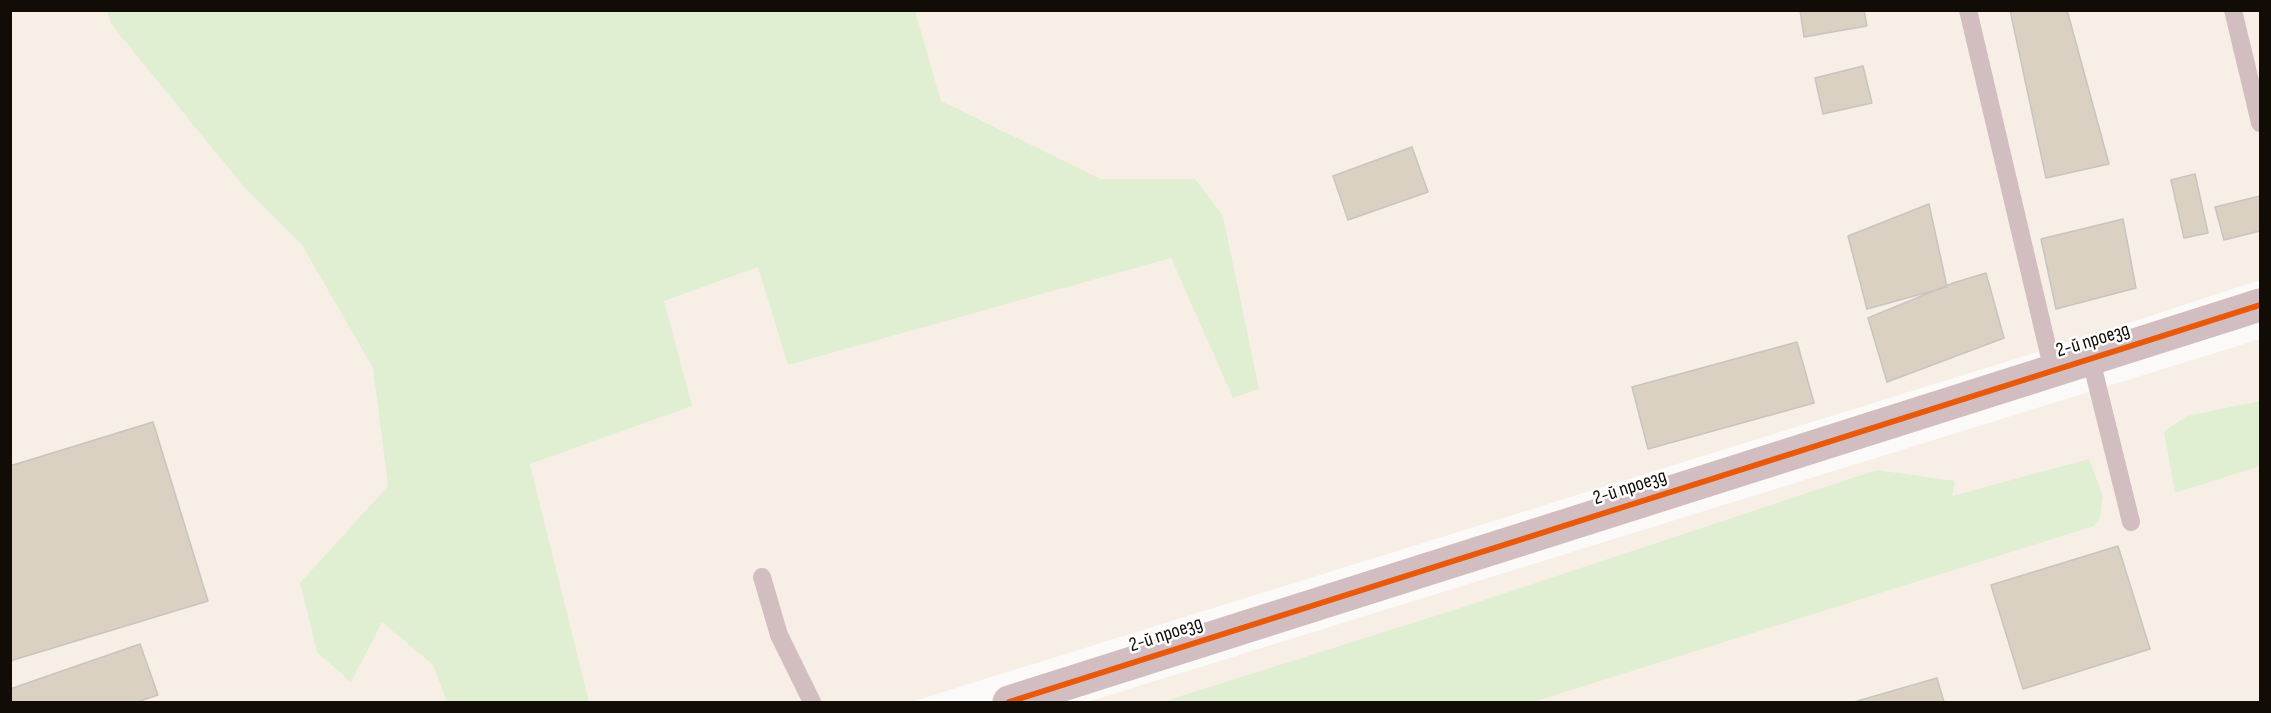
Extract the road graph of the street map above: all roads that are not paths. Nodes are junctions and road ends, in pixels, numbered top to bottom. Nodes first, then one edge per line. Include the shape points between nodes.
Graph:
1 (1968, 10) edge
2 (2233, 10) edge
3 (2260, 123) edge
4 (2260, 305) edge
5 (2091, 360) junction
6 (2053, 370) junction
7 (2131, 522) dead end
8 (762, 577) dead end
9 (812, 702) edge
10 (1008, 702) edge

1 - 6 lane
2 - 3 lane
4 - 5 street, 2-й проезд
5 - 6 street, 2-й проезд
5 - 7 lane
6 - 10 street, 2-й проезд
8 - 9 lane via 779,635

